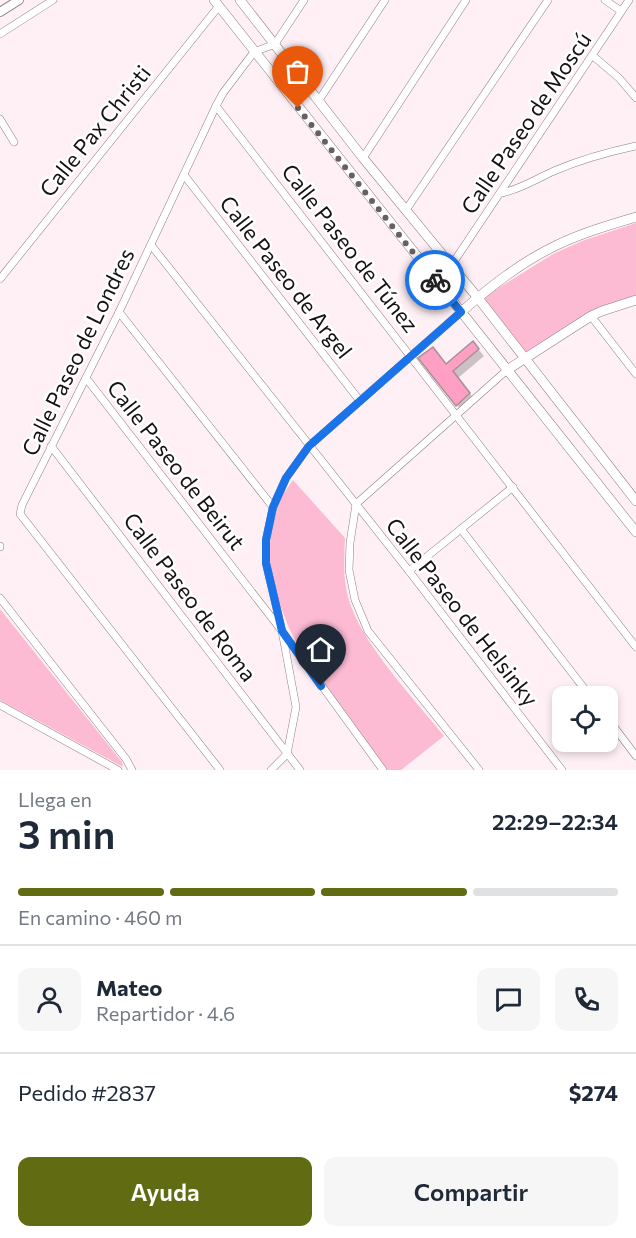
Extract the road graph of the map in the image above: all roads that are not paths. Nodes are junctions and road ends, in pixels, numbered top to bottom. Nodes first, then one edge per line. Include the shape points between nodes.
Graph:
1 (19, 0) edge
2 (53, 0) edge
3 (240, 0) edge
4 (304, 0) edge
5 (385, 0) edge
6 (466, 0) edge
7 (548, 0) edge
8 (604, 0) edge
9 (630, 0) edge
10 (217, 3) edge
11 (621, 11) junction
12 (0, 12) edge
13 (0, 33) edge
14 (275, 44) junction
15 (254, 52) junction
16 (593, 56) junction
17 (636, 98) edge
18 (319, 100) junction
19 (216, 106) junction
20 (0, 119) edge
21 (14, 141) dead end
22 (636, 146) edge
23 (363, 158) junction
24 (184, 175) junction
25 (501, 193) junction
26 (406, 210) junction
27 (636, 217) edge
28 (151, 244) junction
29 (451, 266) junction
30 (0, 279) edge
31 (478, 298) junction
32 (636, 300) edge
33 (119, 312) junction
34 (461, 312) junction
35 (591, 316) junction
36 (411, 356) junction
37 (524, 358) junction
38 (507, 370) junction
39 (636, 375) edge
40 (86, 378) junction
41 (360, 401) junction
42 (456, 415) junction
43 (51, 446) junction
44 (309, 446) junction
45 (513, 487) junction
46 (636, 501) edge
47 (356, 504) junction
48 (273, 507) junction
49 (462, 529) junction
50 (636, 532) edge
51 (409, 571) junction
52 (0, 598) edge
53 (282, 631) junction
54 (636, 647) edge
55 (582, 686) edge
56 (0, 705) edge
57 (618, 732) edge
58 (287, 754) junction
59 (636, 756) edge
60 (130, 767) edge
61 (118, 770) edge
62 (123, 770) edge
63 (220, 770) edge
64 (271, 770) edge
65 (300, 770) edge
66 (383, 770) edge
67 (479, 770) edge
68 (561, 770) edge

1 - 12 street
2 - 13 street
3 - 14 main road
4 - 14 street
5 - 18 street
6 - 23 street
7 - 26 street
8 - 11 street
9 - 11 street, Calle Paseo de Moscú
10 - 15 main road
10 - 30 street, Calle Pax Christi
11 - 16 street, Calle Paseo de Moscú
14 - 15 street
14 - 18 main road
15 - 19 street, Calle Paseo de Londres
15 - 34 main road
16 - 17 street
16 - 25 street, Calle Paseo de Moscú
18 - 23 main road
19 - 24 street, Calle Paseo de Londres
19 - 36 street, Calle Paseo de Túnez
20 - 21 street
22 - 25 street via 582,161
23 - 26 main road
24 - 28 street, Calle Paseo de Londres
24 - 41 street, Calle Paseo de Argel
25 - 29 street, Calle Paseo de Moscú
26 - 29 main road
27 - 31 main road via 555,246 511,272
28 - 33 street, Calle Paseo de Londres
28 - 44 street, Calle Paseo de Helsinky
29 - 31 main road
31 - 34 main road
31 - 37 main road
32 - 35 main road
33 - 40 street, Calle Paseo de Londres
33 - 48 street
34 - 36 street
34 - 38 main road
35 - 37 main road
35 - 39 street
36 - 41 street
36 - 42 street, Calle Paseo de Túnez
37 - 38 main road
37 - 46 main road
38 - 42 street
38 - 50 main road
40 - 43 street, Calle Paseo de Londres
40 - 53 street, Calle Paseo de Beirut
41 - 44 street
42 - 45 street, Calle Paseo de Túnez
42 - 47 street
43 - 58 street, Calle Paseo de Roma
43 - 63 street, Calle Paseo de Londres via 20,514
44 - 47 street, Calle Paseo de Helsinky
44 - 48 street via 286,478
45 - 49 street
45 - 54 street, Calle Paseo de Túnez
47 - 51 street, Calle Paseo de Helsinky
47 - 67 street via 349,570 355,600 368,631
48 - 53 street via 266,563
49 - 51 street
49 - 55 street
51 - 68 street, Calle Paseo de Helsinky
52 - 60 street
53 - 58 street via 296,707
53 - 66 street, Calle Paseo de Beirut
56 - 61 street
57 - 59 street
58 - 64 street
58 - 65 street, Calle Paseo de Roma
60 - 62 street

